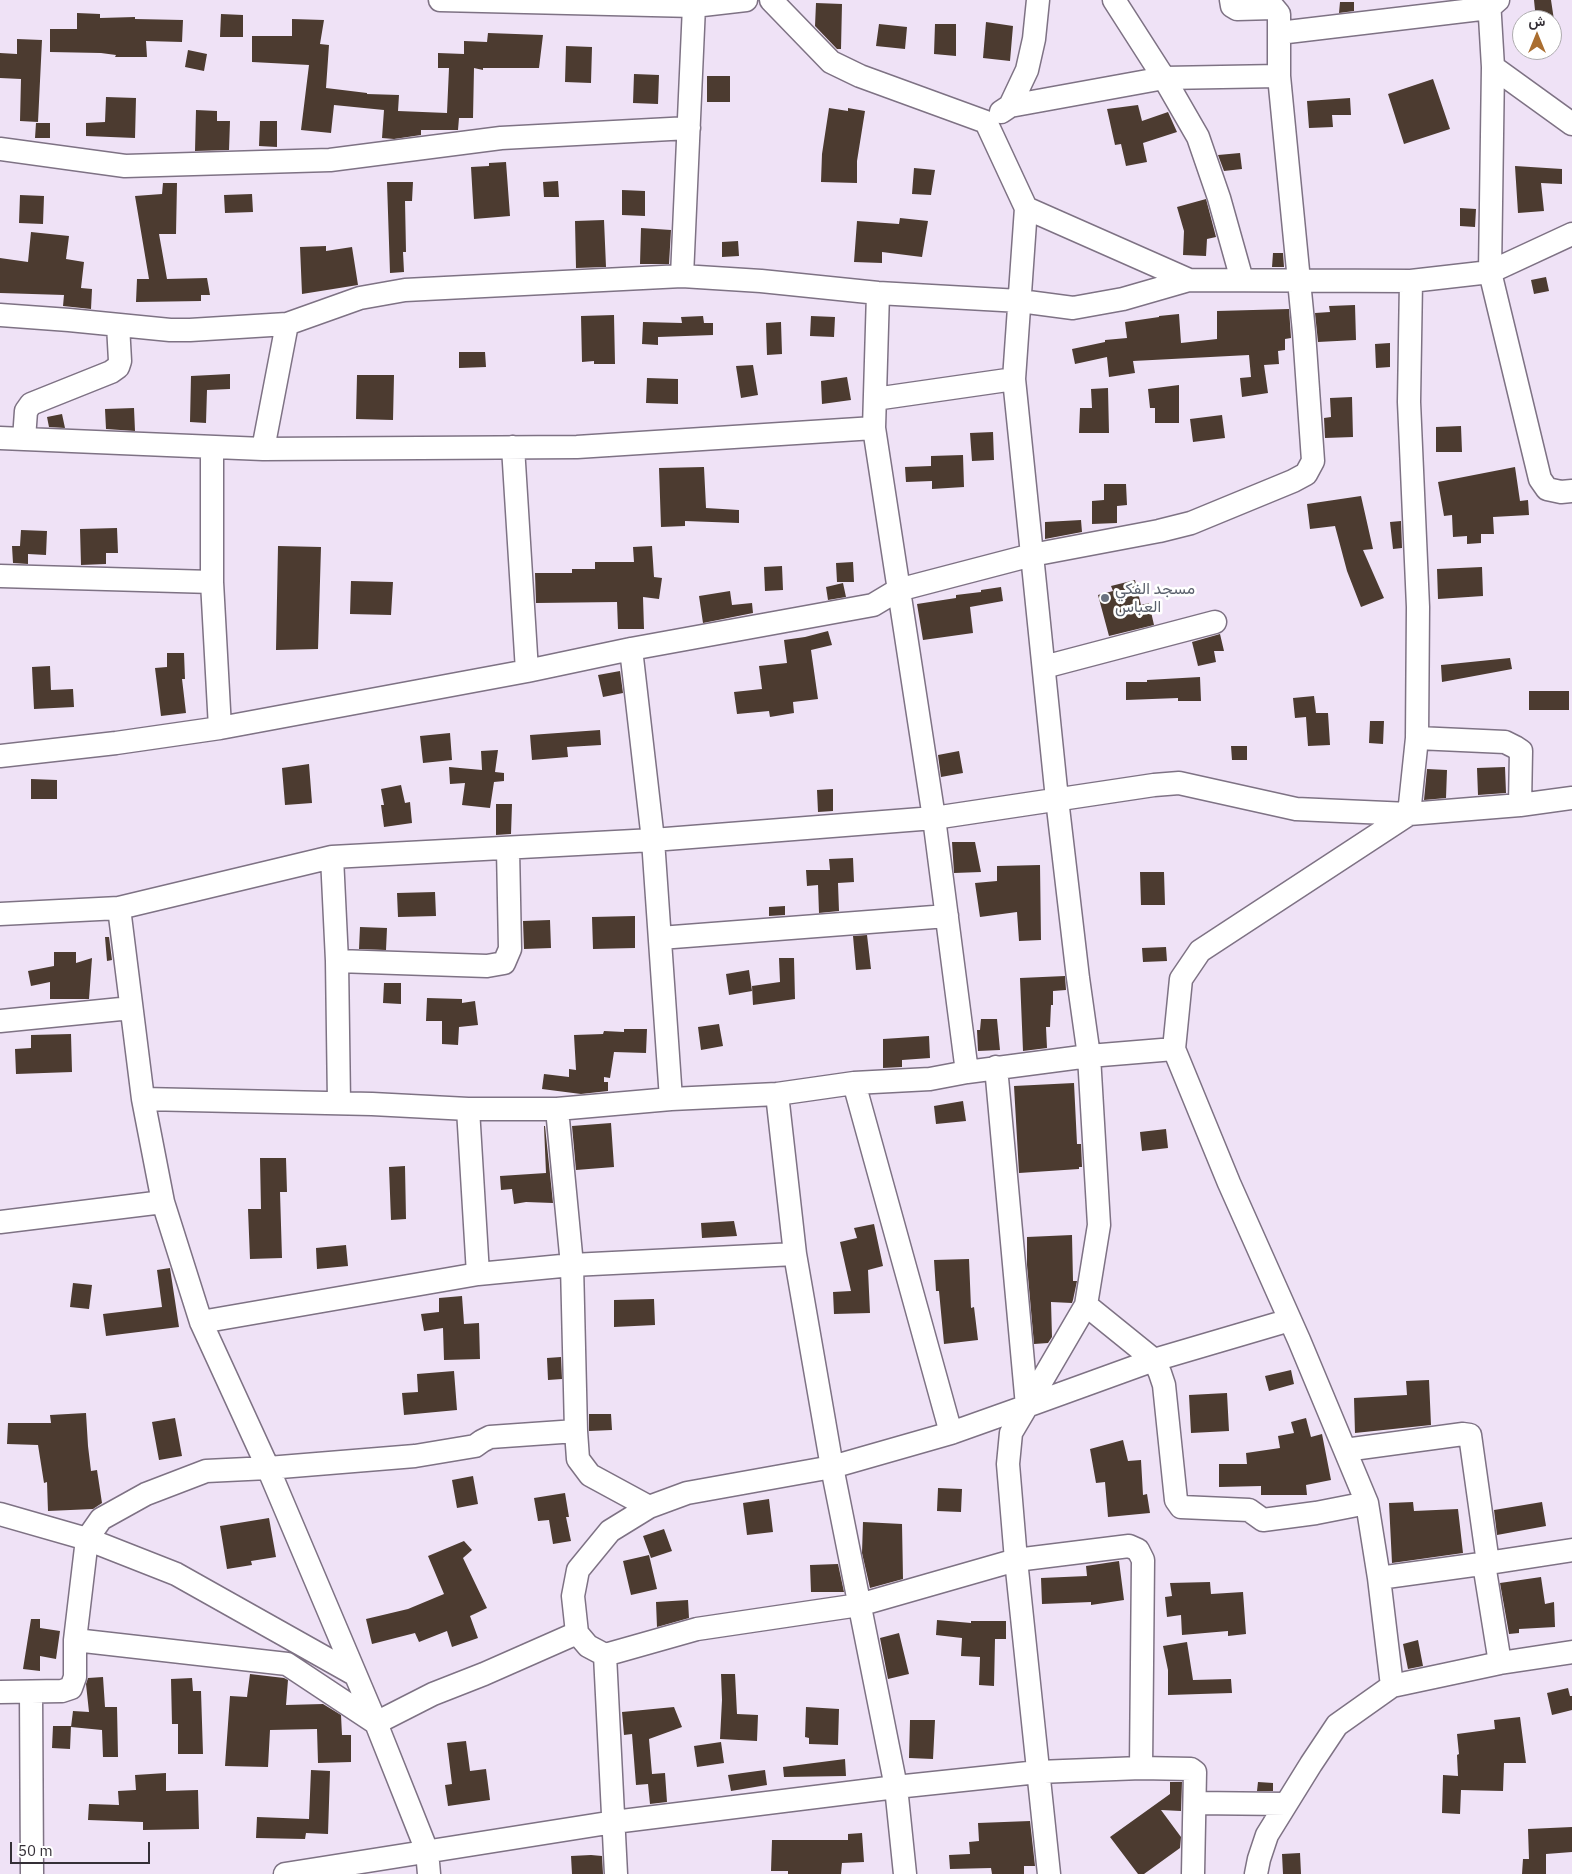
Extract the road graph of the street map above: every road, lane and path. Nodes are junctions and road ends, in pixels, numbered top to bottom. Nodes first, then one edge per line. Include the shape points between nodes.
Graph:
1 (440, 0) edge
2 (746, 0) edge
3 (771, 0) edge
4 (1038, 0) edge
5 (1114, 0) edge
6 (1231, 0) edge
7 (576, 2) edge
8 (1492, 3) edge
9 (694, 6) junction
10 (1279, 33) junction
11 (1493, 67) junction
12 (1279, 76) junction
13 (1164, 78) junction
14 (1010, 106) junction
15 (986, 122) junction
16 (1572, 124) edge
17 (689, 128) junction
18 (0, 149) edge
19 (1026, 208) junction
20 (1572, 234) edge
21 (1490, 272) junction
22 (682, 276) junction
23 (1189, 280) junction
24 (1242, 280) junction
25 (1411, 281) junction
26 (1298, 282) junction
27 (878, 293) junction
28 (1020, 301) junction
29 (0, 316) edge
30 (287, 324) junction
31 (118, 325) junction
32 (1014, 379) junction
33 (875, 399) junction
34 (874, 428) junction
35 (0, 438) edge
36 (24, 439) junction
37 (513, 447) junction
38 (212, 448) junction
39 (263, 449) junction
40 (1572, 490) edge
41 (1032, 555) junction
42 (0, 576) edge
43 (212, 582) junction
44 (898, 590) junction
45 (1215, 622) dead end
46 (631, 649) junction
47 (1044, 667) junction
48 (527, 671) junction
49 (220, 728) junction
50 (1417, 738) junction
51 (0, 756) edge
52 (1572, 798) edge
53 (1057, 799) junction
54 (1520, 805) junction
55 (1409, 814) junction
56 (934, 818) junction
57 (653, 840) junction
58 (508, 849) junction
59 (332, 857) junction
60 (120, 908) junction
61 (0, 914) edge
62 (947, 916) junction
63 (660, 938) junction
64 (337, 961) junction
65 (132, 1008) junction
66 (0, 1021) edge
67 (1174, 1049) junction
68 (1089, 1056) junction
69 (996, 1068) junction
70 (967, 1072) junction
71 (854, 1083) junction
72 (777, 1094) junction
73 (143, 1099) junction
74 (671, 1099) junction
75 (339, 1103) junction
76 (468, 1109) junction
77 (557, 1109) junction
78 (163, 1202) junction
79 (0, 1222) edge
80 (795, 1254) junction
81 (572, 1265) junction
82 (478, 1274) junction
83 (1086, 1305) junction
84 (1290, 1320) junction
85 (200, 1322) junction
86 (1154, 1360) junction
87 (1027, 1406) junction
88 (576, 1431) junction
89 (950, 1432) junction
90 (1345, 1450) junction
91 (832, 1467) junction
92 (268, 1468) junction
93 (1367, 1503) junction
94 (649, 1507) junction
95 (0, 1514) edge
96 (87, 1539) junction
97 (1572, 1550) edge
98 (1016, 1560) junction
99 (1486, 1563) junction
100 (1379, 1578) junction
101 (859, 1605) junction
102 (577, 1633) junction
103 (75, 1640) junction
104 (1572, 1652) edge
105 (605, 1655) junction
106 (1500, 1663) junction
107 (354, 1674) junction
108 (1392, 1686) junction
109 (0, 1692) edge
110 (31, 1692) junction
111 (376, 1723) junction
112 (1141, 1768) junction
113 (1038, 1772) junction
114 (896, 1787) junction
115 (1194, 1802) junction
116 (1286, 1804) junction
117 (614, 1822) junction
118 (426, 1851) junction
119 (32, 1874) edge
120 (285, 1874) edge
121 (429, 1874) edge
122 (616, 1874) edge
123 (905, 1874) edge
124 (1049, 1874) edge
125 (1193, 1874) edge
126 (1256, 1874) edge

1 - 7 street
2 - 9 street
3 - 15 street via 831,62 860,76
4 - 14 street via 1027,70
5 - 13 street
6 - 10 street via 1237,9 1277,10 1280,14
7 - 9 street
8 - 10 street
8 - 11 street
9 - 17 street
10 - 12 street
11 - 16 street
11 - 21 street
12 - 13 street
12 - 26 street
13 - 14 street
13 - 24 street via 1198,138 1220,198
14 - 15 street
15 - 19 street
17 - 18 street via 501,138 330,160 125,166
17 - 22 street
19 - 23 street
19 - 28 street
20 - 21 street
21 - 25 street
21 - 40 street via 1540,479 1547,489
22 - 27 street
22 - 30 street via 405,290 360,298
23 - 24 street
23 - 28 street via 1123,299 1073,308
24 - 26 street
25 - 26 street
25 - 50 street via 1410,402 1418,607
26 - 41 street via 1313,461 1306,474 1191,523
27 - 28 street
27 - 33 street
28 - 32 street
29 - 31 street
30 - 31 street via 170,330
30 - 39 street
31 - 36 street via 118,367 31,404 26,410
32 - 33 street
32 - 41 street
33 - 34 street
34 - 37 street via 577,447
34 - 44 street
35 - 36 street
36 - 38 street
37 - 39 street
37 - 48 street
38 - 39 street
38 - 43 street
41 - 44 street
41 - 47 street
42 - 43 street
43 - 49 street
44 - 46 street via 873,604
44 - 56 street
45 - 47 street
46 - 48 street
46 - 57 street
47 - 53 street
48 - 49 street
49 - 51 street
50 - 54 street via 1505,742 1515,747 1521,751
50 - 55 street
52 - 54 street
53 - 55 street via 1179,783 1296,809
53 - 56 street
53 - 68 street
54 - 55 street
55 - 67 street via 1200,951 1181,979
56 - 57 street
56 - 62 street
57 - 58 street
57 - 63 street
58 - 59 street
58 - 64 street via 510,949 504,963 487,966
59 - 60 street
59 - 64 street
60 - 61 street
60 - 65 street
62 - 63 street
62 - 70 street
63 - 74 street
64 - 75 street
65 - 66 street
65 - 73 street
67 - 68 street
67 - 84 street
68 - 69 street
68 - 83 street via 1098,1225
69 - 70 street
69 - 87 street
70 - 71 street via 930,1079
71 - 72 street
71 - 89 street
72 - 74 street
72 - 80 street
73 - 75 street
73 - 78 street
74 - 77 street
75 - 76 street
76 - 77 street
76 - 82 street
77 - 81 street
78 - 79 street
78 - 85 street
80 - 81 street
80 - 91 street
81 - 82 street
81 - 88 street
82 - 85 street
83 - 86 street
83 - 87 street
84 - 86 street
84 - 90 street
85 - 92 street
86 - 87 street
86 - 93 street via 1164,1385 1176,1500 1181,1507 1250,1510 1263,1520
87 - 89 street
87 - 98 street via 1011,1433 1008,1464
88 - 92 street via 490,1438 476,1446 415,1456
88 - 94 street via 578,1460 590,1475
89 - 91 street
90 - 93 street
90 - 99 street via 1470,1435
91 - 94 street via 687,1493
91 - 101 street
92 - 96 street via 206,1471 179,1480 102,1519
92 - 107 street
93 - 100 street
94 - 102 street via 610,1531 578,1570 573,1596
95 - 96 street
96 - 103 street
96 - 107 street via 176,1574
97 - 99 street
98 - 101 street
98 - 112 street via 1128,1546 1138,1550 1143,1560
98 - 113 street
99 - 100 street
99 - 106 street
100 - 108 street
101 - 105 street via 697,1629
101 - 114 street
102 - 105 street via 588,1646
102 - 111 street via 433,1694
103 - 110 street via 72,1688
103 - 111 street via 287,1664
104 - 106 street
105 - 117 street
106 - 108 street
107 - 111 street
108 - 116 street via 1337,1725
109 - 110 street
110 - 119 street
111 - 118 street
112 - 113 street
112 - 115 street via 1191,1769 1195,1772
113 - 114 street
113 - 124 street
114 - 117 street
114 - 123 street
115 - 116 street
115 - 125 street
116 - 126 street via 1268,1835
117 - 118 street
117 - 122 street
118 - 120 street
118 - 121 street

